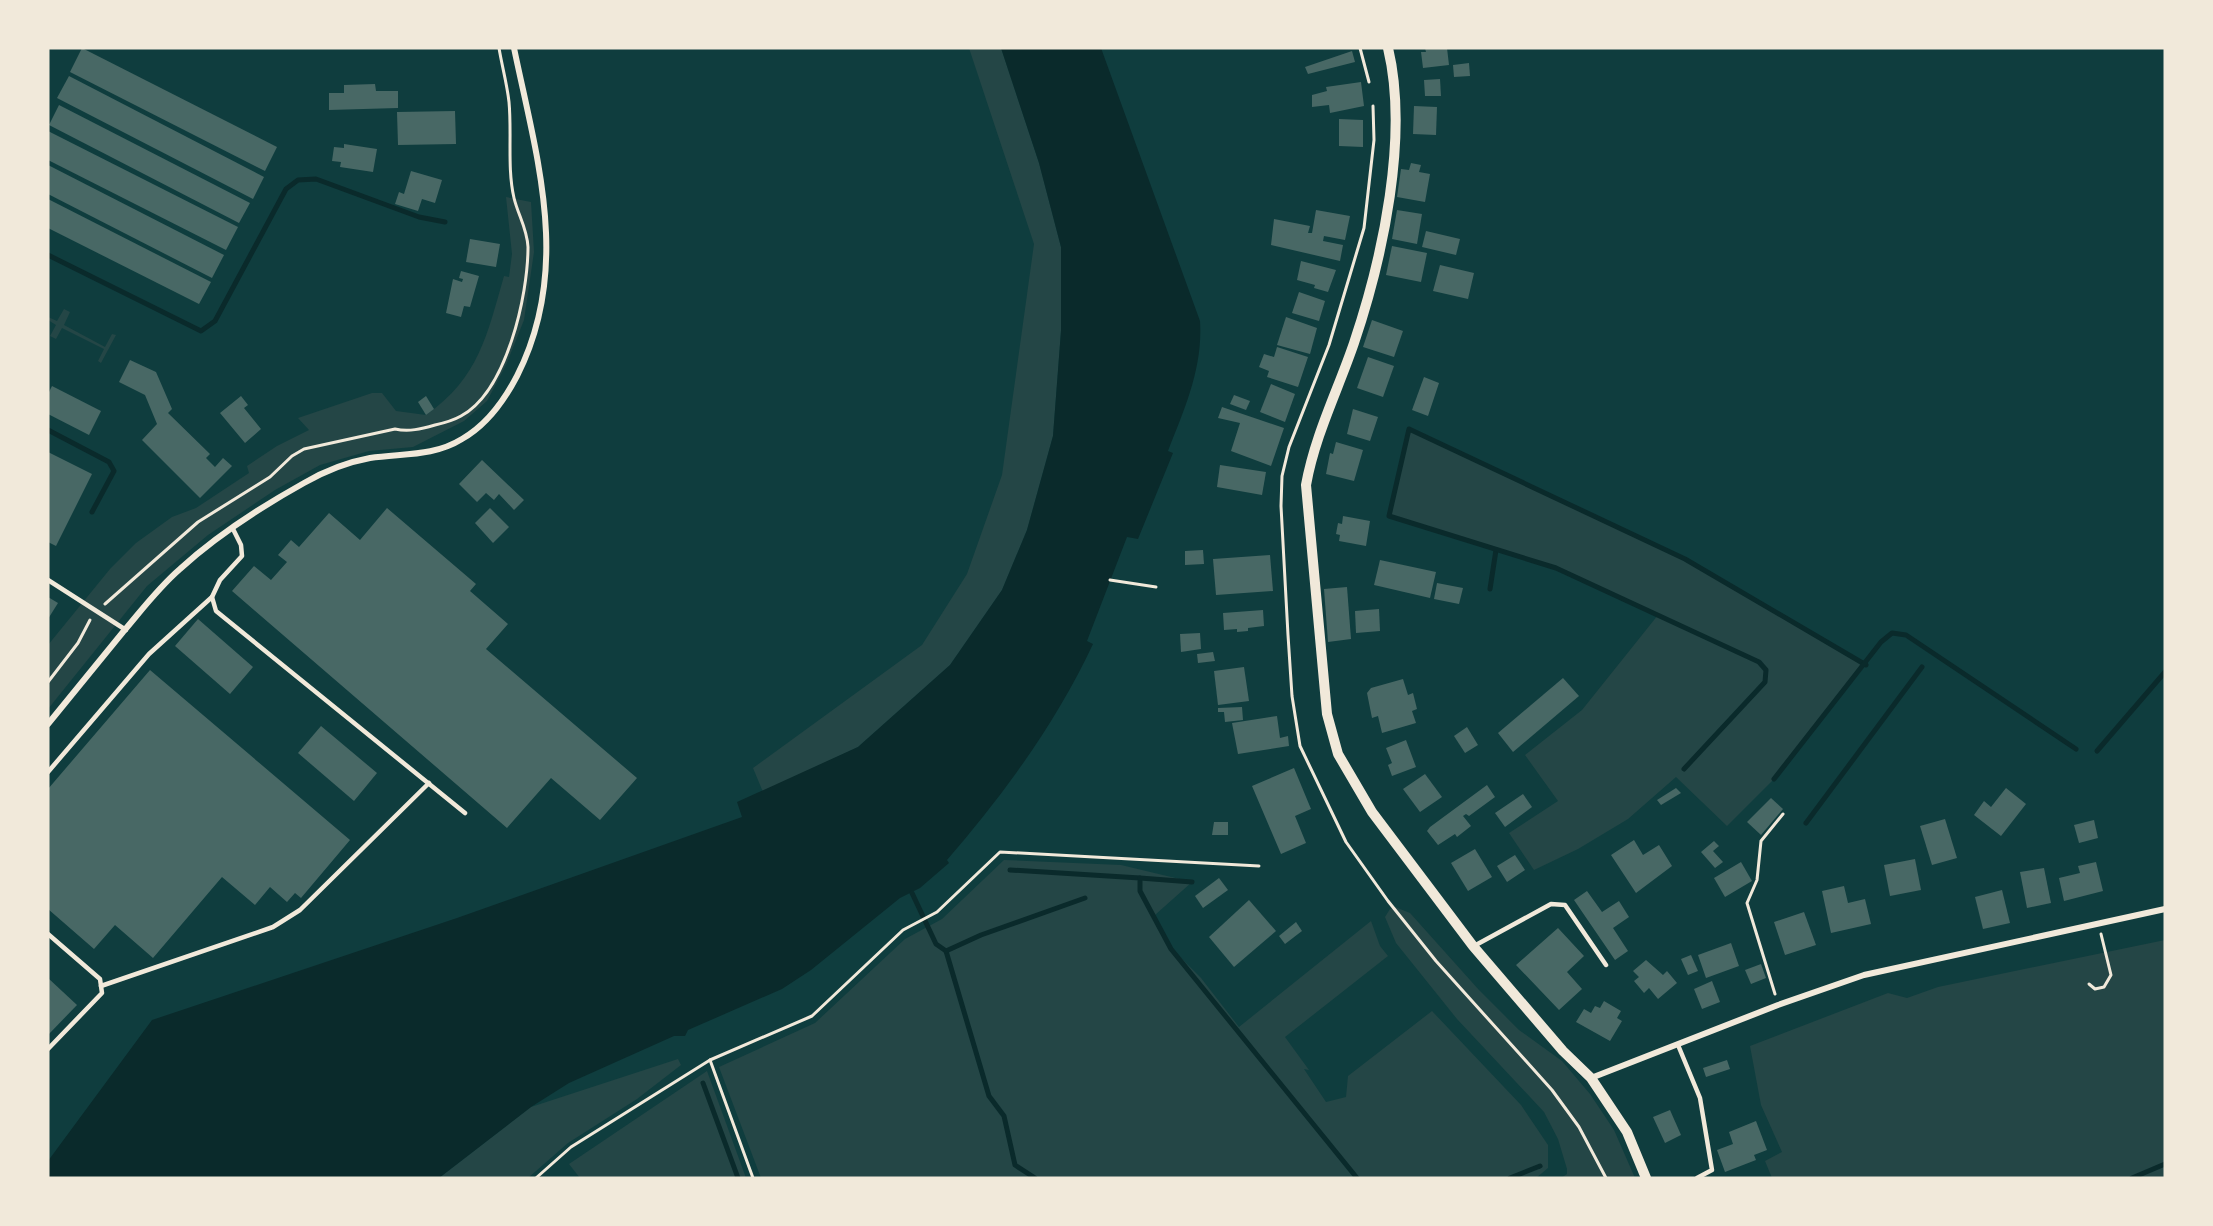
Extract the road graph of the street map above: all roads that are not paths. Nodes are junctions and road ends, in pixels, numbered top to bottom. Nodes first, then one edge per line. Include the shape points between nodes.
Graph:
1 (514, 48) edge
2 (1388, 48) edge
3 (233, 529) junction
4 (48, 580) edge
5 (212, 597) junction
6 (126, 630) junction
7 (48, 724) edge
8 (48, 772) edge
9 (429, 783) junction
10 (465, 813) dead end
11 (2165, 909) edge
12 (48, 933) edge
13 (1473, 946) junction
14 (1606, 964) dead end
15 (101, 986) junction
16 (1678, 1045) junction
17 (48, 1049) edge
18 (1591, 1078) junction
19 (1646, 1178) edge
20 (1697, 1178) edge

1 - 3 street via 548,229 542,306 529,350 511,387 491,415 462,440 430,452 369,458 332,470 300,485
2 - 13 street via 1397,107 1396,144 1379,253 1354,343 1311,457 1306,485 1310,542 1327,714 1338,754 1372,812
3 - 5 lane via 242,556 220,579
3 - 6 street via 179,569
4 - 6 lane
5 - 8 lane via 149,654
5 - 9 lane via 216,611
6 - 7 street
9 - 10 lane
9 - 15 lane via 300,910 273,927
11 - 16 street via 1884,970 1778,1005
12 - 15 lane
13 - 14 lane via 1551,904 1565,905
13 - 18 street
15 - 17 lane via 102,993
16 - 18 street
16 - 20 lane via 1700,1098 1712,1170
18 - 19 street via 1627,1132

